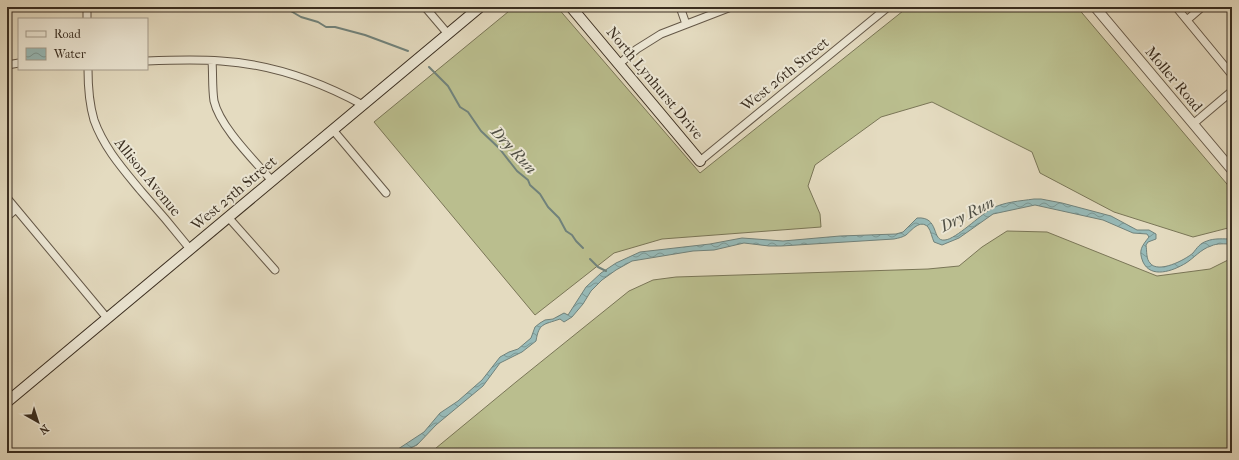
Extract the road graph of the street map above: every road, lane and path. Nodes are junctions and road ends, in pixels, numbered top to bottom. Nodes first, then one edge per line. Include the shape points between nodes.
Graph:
1 (425, 7) edge
2 (480, 7) edge
3 (571, 7) edge
4 (680, 7) edge
5 (731, 7) edge
6 (888, 7) edge
7 (1095, 7) edge
8 (1176, 7) edge
9 (1202, 7) edge
10 (1187, 20) junction
11 (686, 24) junction
12 (448, 34) junction
13 (212, 60) junction
14 (148, 61) edge
15 (18, 63) edge
16 (619, 64) junction
17 (7, 65) edge
18 (88, 70) edge
19 (1232, 75) edge
20 (1232, 91) edge
21 (363, 105) junction
22 (1193, 124) junction
23 (333, 130) junction
24 (700, 161) joint
25 (1232, 170) edge
26 (272, 181) junction
27 (386, 193) dead end
28 (7, 198) edge
29 (16, 210) junction
30 (7, 217) edge
31 (228, 217) junction
32 (190, 249) junction
33 (275, 270) dead end
34 (107, 318) junction
35 (7, 402) edge

1 - 12 street
2 - 12 main road, West 25th Street
3 - 16 main road, North Lynhurst Drive
4 - 11 street
5 - 11 street
6 - 24 street, West 26th Street
7 - 22 street, Moller Road
8 - 10 street
9 - 10 street
10 - 19 street
11 - 16 street via 655,38
12 - 21 main road, West 25th Street
13 - 14 street
13 - 21 street via 250,64 289,73 327,87
13 - 26 street via 214,95 220,116
15 - 17 street
16 - 24 main road, North Lynhurst Drive
18 - 32 street, Allison Avenue via 89,97 93,115 106,146
20 - 22 street
21 - 23 main road, West 25th Street
22 - 25 street, Moller Road
23 - 26 main road, West 25th Street
23 - 27 street
26 - 31 main road, West 25th Street
28 - 29 street
29 - 30 street
29 - 34 street
31 - 32 main road, West 25th Street
31 - 33 street
32 - 34 main road, West 25th Street
34 - 35 main road, West 25th Street

